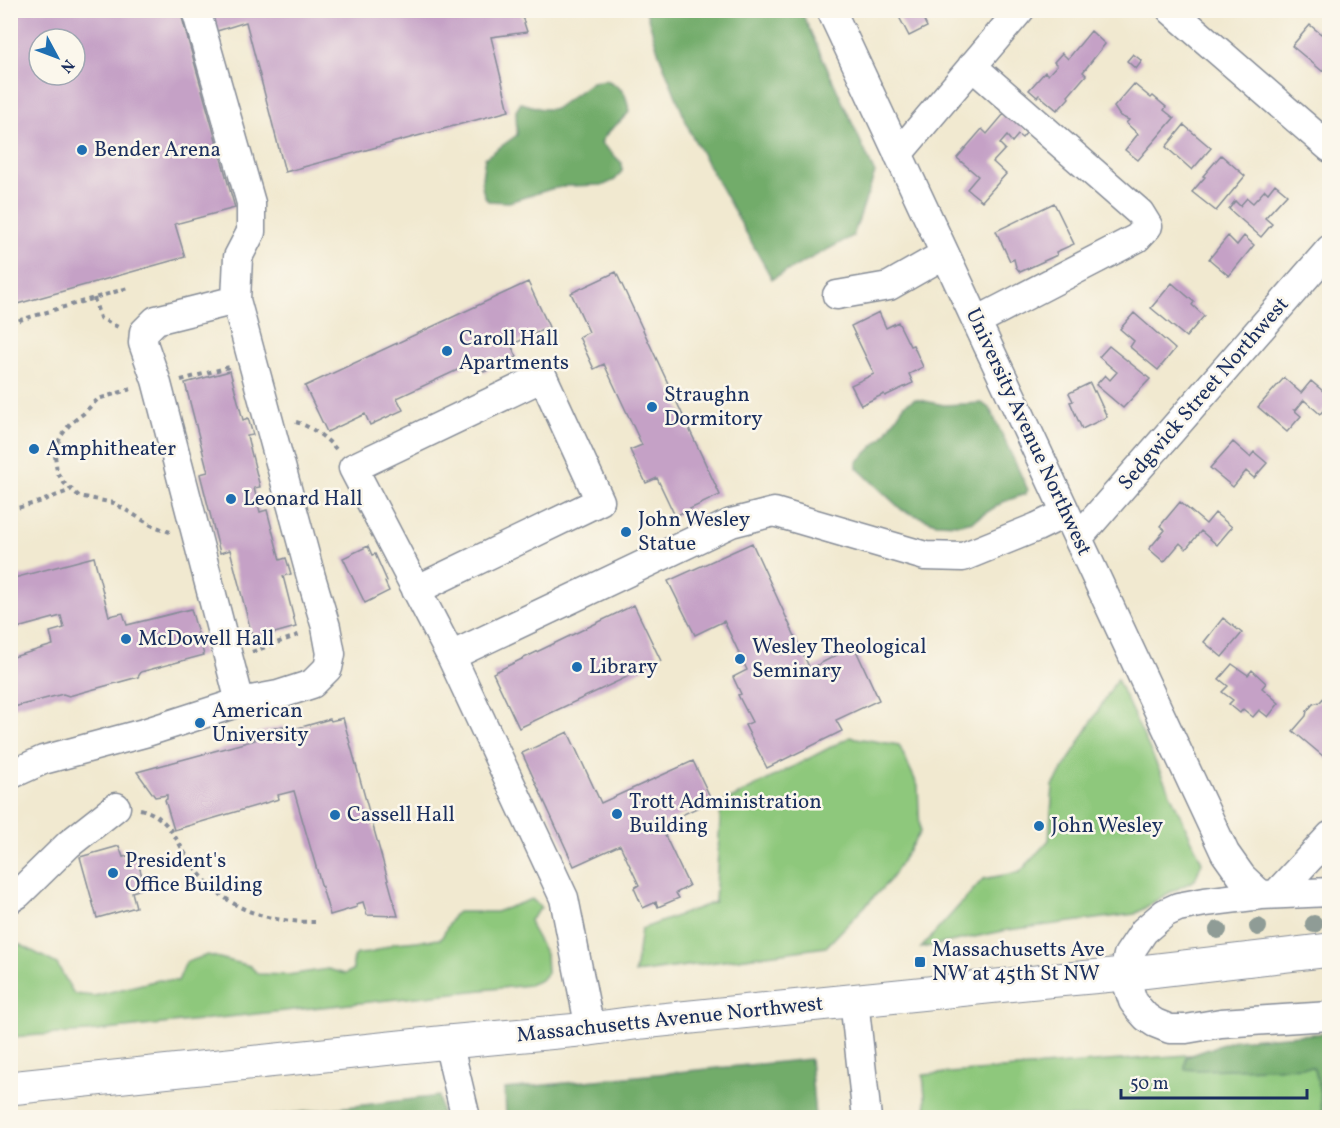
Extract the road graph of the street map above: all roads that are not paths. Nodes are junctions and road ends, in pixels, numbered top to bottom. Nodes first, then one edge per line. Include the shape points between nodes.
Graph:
1 (196, 10) edge
2 (831, 10) edge
3 (1020, 10) edge
4 (1171, 10) edge
5 (972, 66) junction
6 (1329, 148) edge
7 (898, 154) junction
8 (1329, 249) edge
9 (945, 254) junction
10 (837, 295) dead end
11 (236, 300) junction
12 (977, 321) junction
13 (1072, 525) junction
14 (416, 590) junction
15 (451, 656) junction
16 (240, 702) junction
17 (10, 775) edge
18 (116, 807) road end
19 (1329, 836) edge
20 (1225, 853) junction
21 (1329, 892) edge
22 (1268, 895) junction
23 (10, 899) edge
24 (1205, 902) junction
25 (1329, 950) edge
26 (1124, 974) junction
27 (854, 1000) junction
28 (1329, 1016) edge
29 (590, 1029) junction
30 (448, 1042) junction
31 (10, 1088) edge
32 (466, 1118) edge
33 (867, 1118) edge

1 - 11 street via 250,203 251,232 238,257
2 - 7 street, University Avenue Northwest
3 - 5 street
4 - 6 street
5 - 7 street
5 - 12 street via 1140,213 1148,226 1137,238
7 - 9 street, University Avenue Northwest
8 - 13 street, Sedgwick Street Northwest
9 - 10 street via 889,286
9 - 12 street, University Avenue Northwest
11 - 16 street via 331,654 328,668 312,684
11 - 16 street via 156,320 144,332 143,343
12 - 13 street, University Avenue Northwest
13 - 15 street via 1037,527 963,557 925,556 774,512 730,523
13 - 20 street, University Avenue Northwest
14 - 14 street via 353,468 543,376 600,501
14 - 15 street
15 - 29 street via 564,898
16 - 17 street via 144,733 43,759
18 - 23 street
19 - 22 street
20 - 22 street, University Avenue Northwest via 1242,877
20 - 24 street
21 - 22 street
22 - 24 street
24 - 26 street via 1165,913 1144,931 1128,955
25 - 26 main road, Massachusetts Avenue Northwest
26 - 27 main road, Massachusetts Avenue Northwest
26 - 28 street via 1138,1008 1155,1023 1170,1029
27 - 29 main road, Massachusetts Avenue Northwest
27 - 33 street
29 - 30 main road, Massachusetts Avenue Northwest
30 - 31 main road, Massachusetts Avenue Northwest
30 - 32 street

